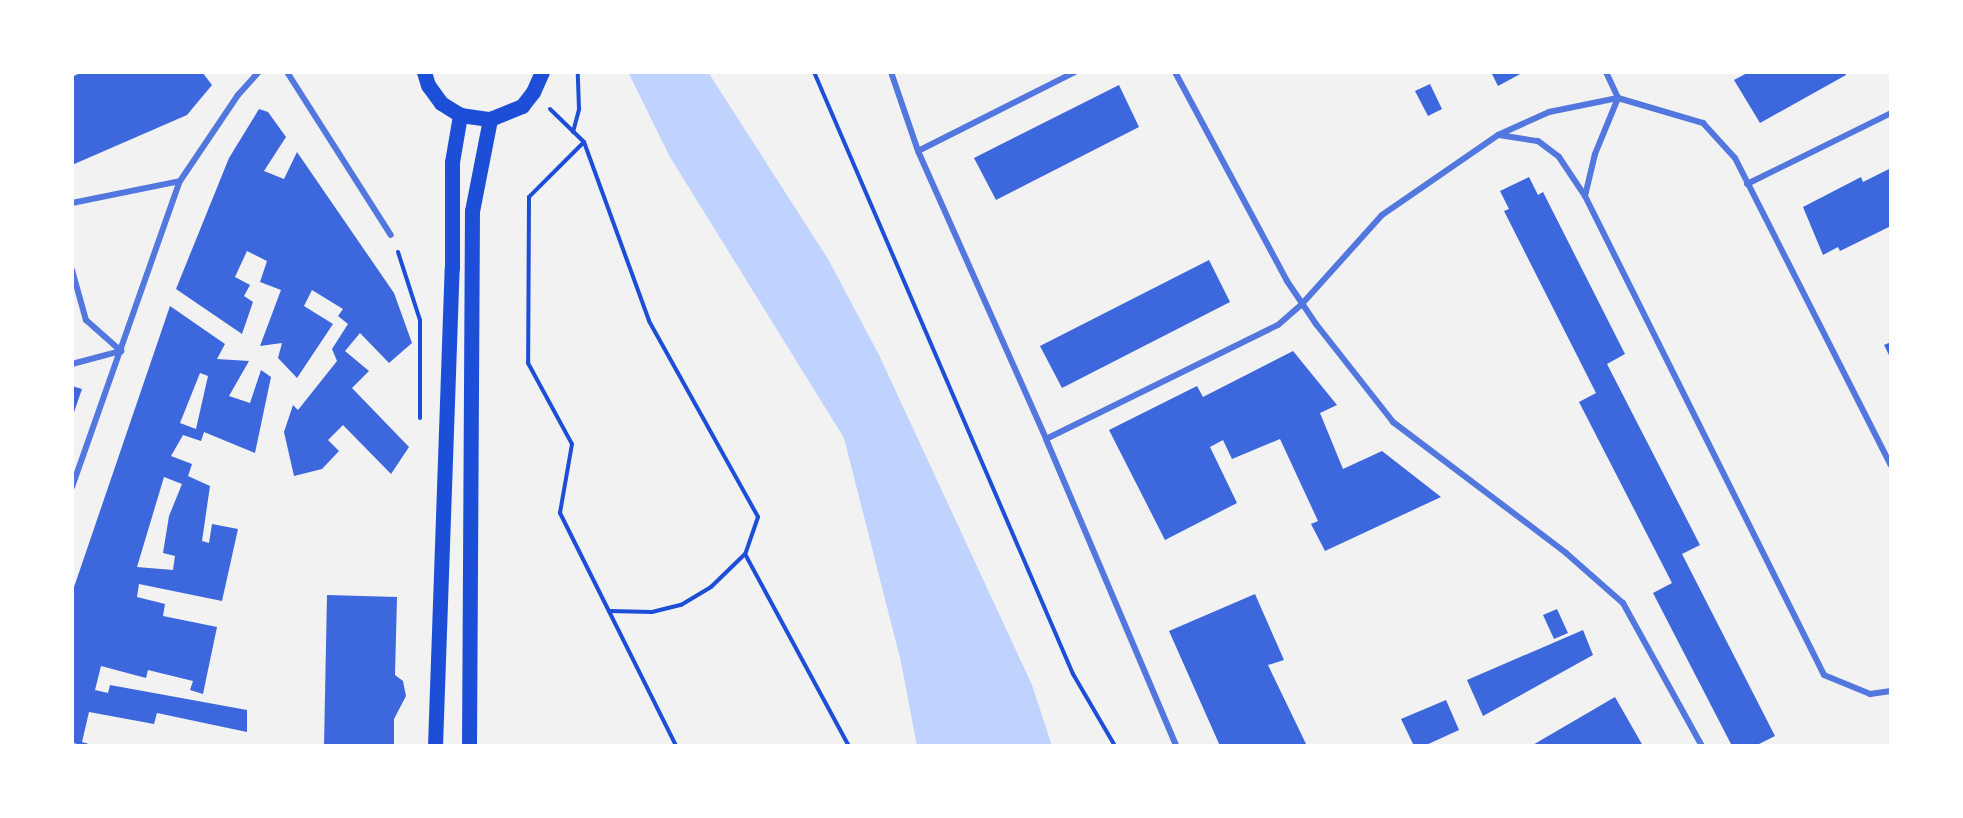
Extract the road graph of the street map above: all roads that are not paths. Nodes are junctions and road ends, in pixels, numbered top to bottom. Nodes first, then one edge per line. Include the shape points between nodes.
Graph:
1 (260, 72) edge
2 (287, 72) edge
3 (424, 72) edge
4 (542, 72) edge
5 (891, 72) edge
6 (1075, 72) edge
7 (1175, 72) edge
8 (1606, 72) edge
9 (1618, 98) junction
10 (1891, 113) edge
11 (460, 115) junction
12 (490, 119) junction
13 (1498, 135) junction
14 (918, 151) junction
15 (180, 181) junction
16 (1747, 184) junction
17 (1585, 196) junction
18 (72, 203) edge
19 (391, 235) road end
20 (72, 270) edge
21 (1301, 306) junction
22 (121, 351) junction
23 (72, 364) edge
24 (1046, 439) junction
25 (1891, 465) edge
26 (72, 487) edge
27 (1891, 691) edge
28 (435, 746) edge
29 (469, 746) edge
30 (1176, 746) edge
31 (1702, 746) edge

1 - 15 street via 238,95
2 - 19 street
3 - 11 main road via 441,103
4 - 12 main road via 534,93 507,115
5 - 14 street
6 - 14 street
7 - 21 street
8 - 9 street
9 - 13 street via 1549,112
9 - 16 street via 1703,123 1735,158
9 - 17 street via 1595,154
10 - 16 street
11 - 12 main road
11 - 28 main road via 452,162 452,280
12 - 29 main road via 472,211
13 - 17 street via 1538,141 1559,157
13 - 21 street via 1382,215
14 - 24 street
15 - 18 street
15 - 22 street
16 - 25 street
17 - 27 street via 1824,675 1870,694
20 - 22 street via 86,320
21 - 24 street via 1278,325
21 - 31 street via 1393,422 1566,553 1623,603
22 - 23 street
22 - 26 street
24 - 30 street

